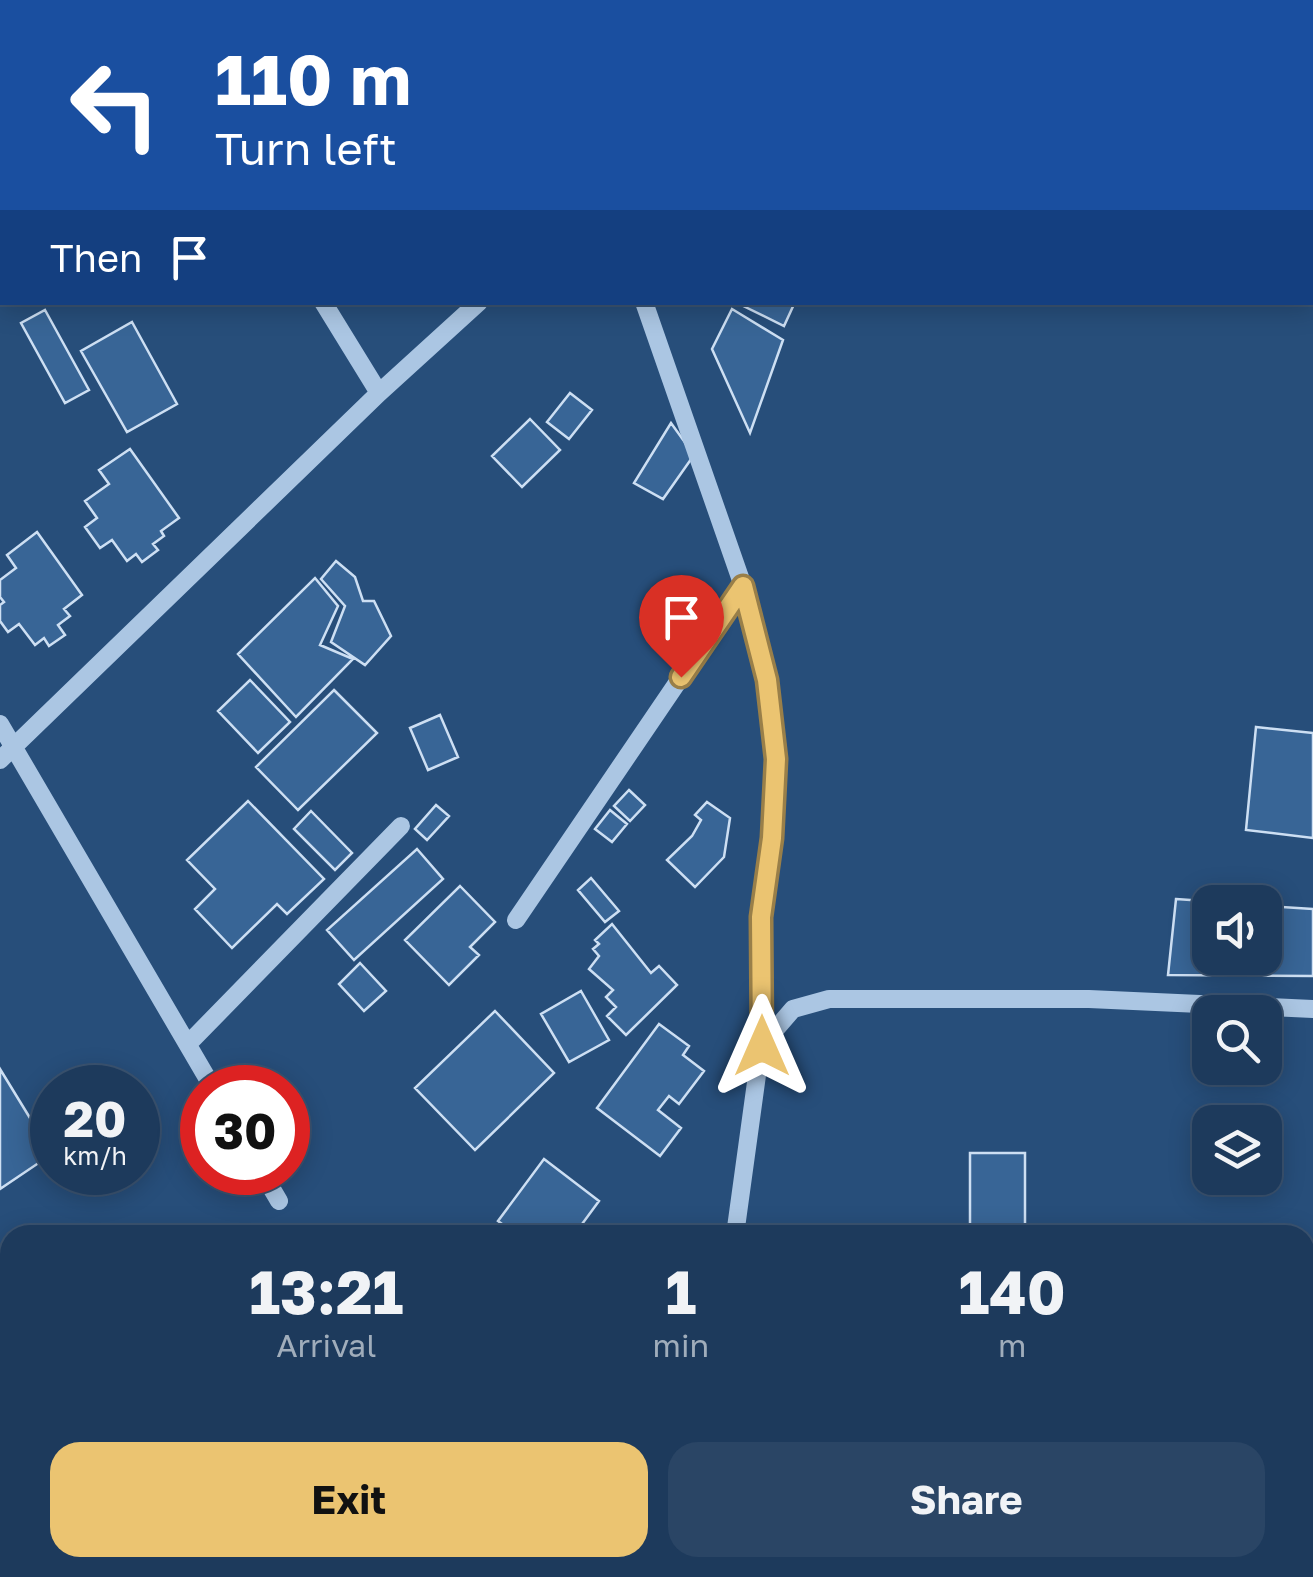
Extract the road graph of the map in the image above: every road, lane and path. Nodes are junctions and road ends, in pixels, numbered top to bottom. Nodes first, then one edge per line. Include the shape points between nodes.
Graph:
1 (324, 305) edge
2 (476, 305) edge
3 (645, 305) edge
4 (379, 394) junction
5 (743, 586) junction
6 (0, 724) edge
7 (8, 754) edge
8 (401, 826) dead end
9 (516, 920) dead end
10 (1313, 1008) edge
11 (188, 1044) junction
12 (762, 1046) junction
13 (200, 1065) edge
14 (275, 1195) edge
15 (279, 1202) dead end
16 (736, 1225) edge

1 - 4 street
2 - 4 street
3 - 5 street
4 - 7 street
5 - 9 street
5 - 12 street via 767,680 776,759 761,917
6 - 7 street
7 - 11 street
8 - 11 street
10 - 12 street via 829,998 794,1009
11 - 13 street
12 - 16 street
14 - 15 street

